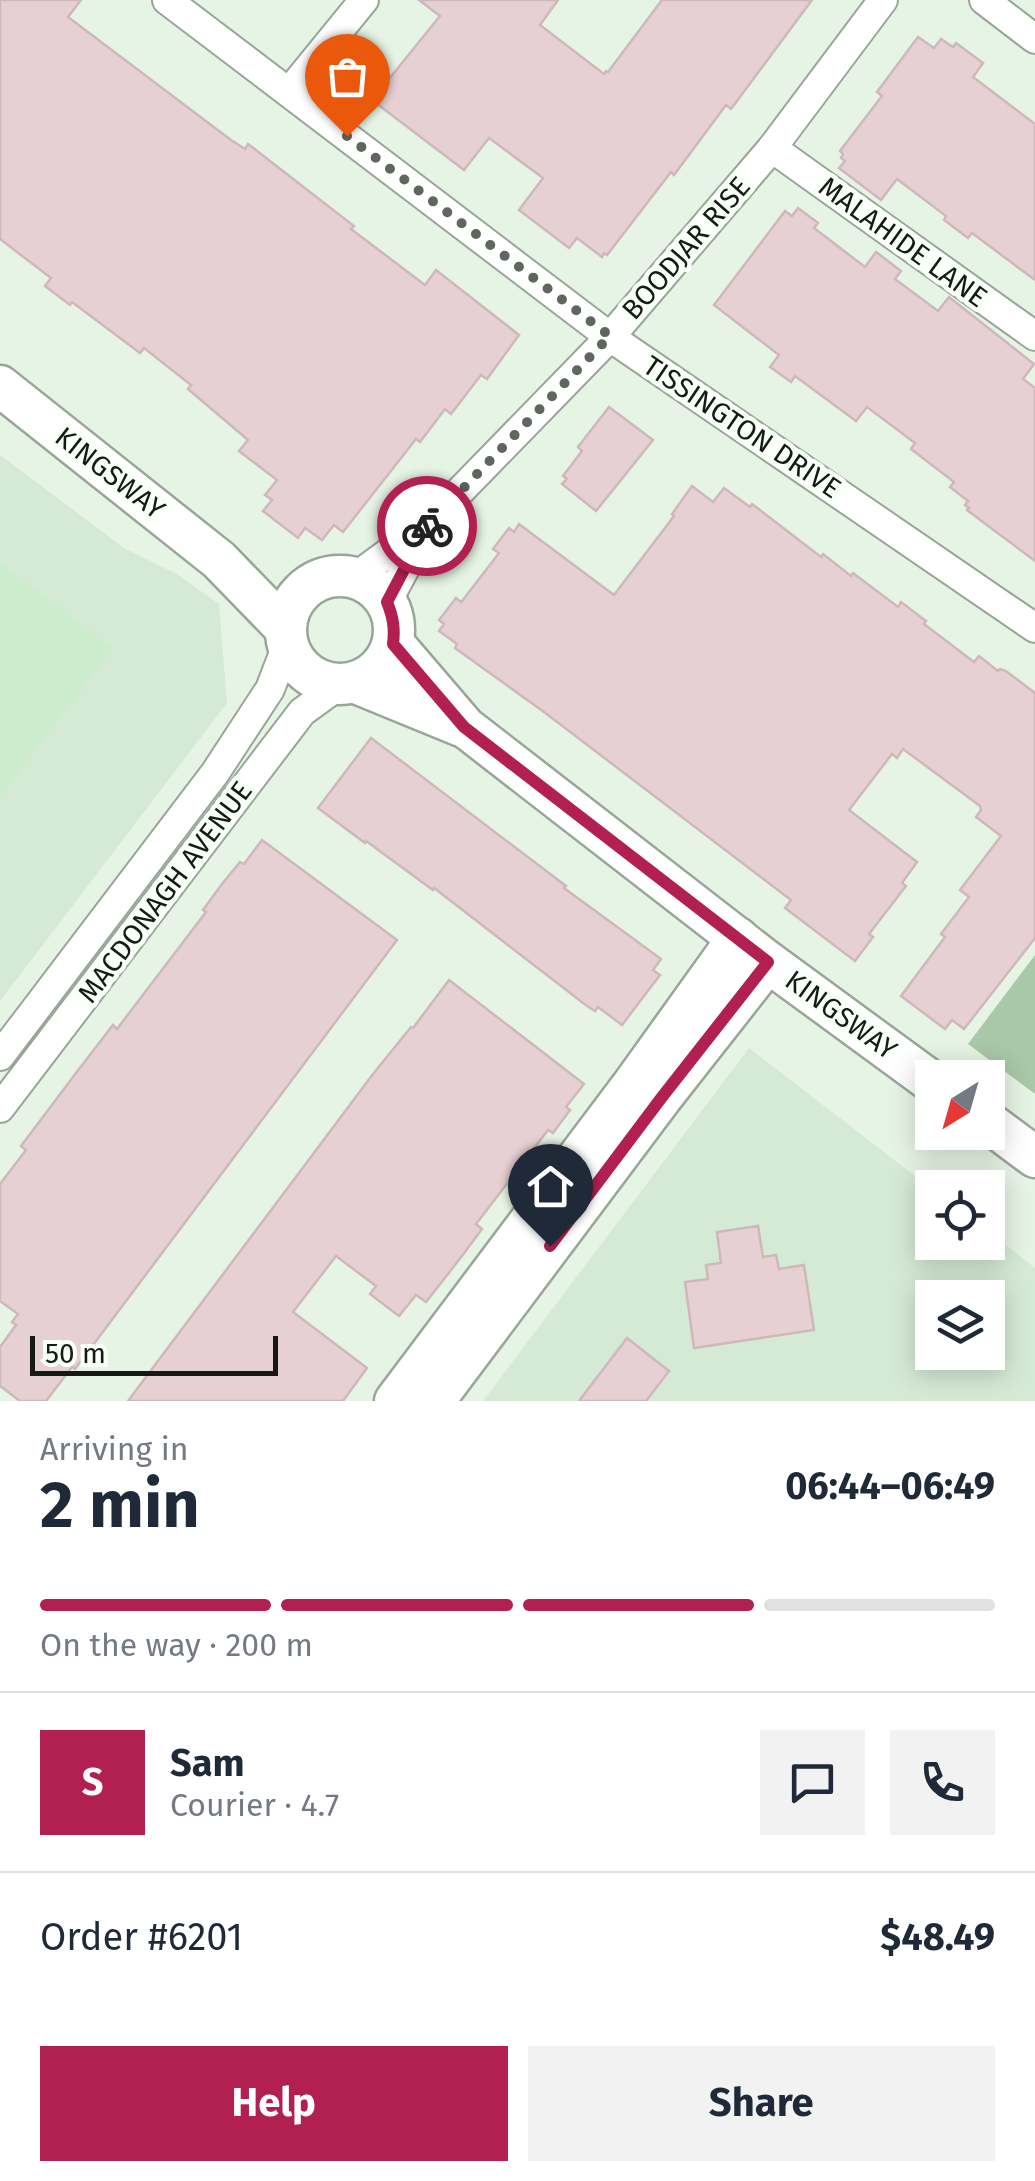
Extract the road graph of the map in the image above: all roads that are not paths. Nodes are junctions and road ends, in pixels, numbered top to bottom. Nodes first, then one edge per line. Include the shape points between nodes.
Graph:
1 (168, 0) edge
2 (364, 0) edge
3 (883, 0) edge
4 (984, 0) edge
5 (1035, 38) edge
6 (289, 92) junction
7 (772, 148) junction
8 (610, 336) junction
9 (1035, 336) edge
10 (0, 386) edge
11 (429, 523) junction
12 (219, 560) junction
13 (354, 578) junction
14 (313, 583) junction
15 (387, 602) junction
16 (1035, 628) edge
17 (286, 637) junction
18 (393, 644) junction
19 (348, 684) junction
20 (464, 727) junction
21 (753, 950) junction
22 (0, 1056) edge
23 (915, 1069) edge
24 (0, 1108) edge
25 (1005, 1135) edge
26 (1035, 1157) edge
27 (516, 1266) junction
28 (395, 1401) edge
29 (434, 1401) edge

1 - 6 street, TISSINGTON DRIVE
2 - 6 street
3 - 7 street, BOODJAR RISE
4 - 5 street
6 - 8 street, TISSINGTON DRIVE
7 - 8 street, BOODJAR RISE
7 - 9 street, MALAHIDE LANE
8 - 11 street, BOODJAR RISE
8 - 16 street, TISSINGTON DRIVE
10 - 12 main road, KINGSWAY
11 - 13 street, BOODJAR RISE
11 - 15 street, BOODJAR RISE
12 - 14 main road, KINGSWAY
12 - 17 main road, KINGSWAY
13 - 14 main road, KINGSWAY
13 - 15 main road
14 - 17 main road via 289,610
15 - 18 main road
17 - 19 main road, KINGSWAY via 307,674
17 - 22 street, MACDONAGH AVENUE via 270,689 215,773
18 - 19 main road via 373,674
18 - 20 main road, KINGSWAY
19 - 20 main road, KINGSWAY
19 - 24 street, MACDONAGH AVENUE via 302,712
20 - 21 main road, KINGSWAY
21 - 23 main road, KINGSWAY
21 - 27 main road via 634,1083
25 - 26 main road
27 - 28 main road
27 - 29 main road

